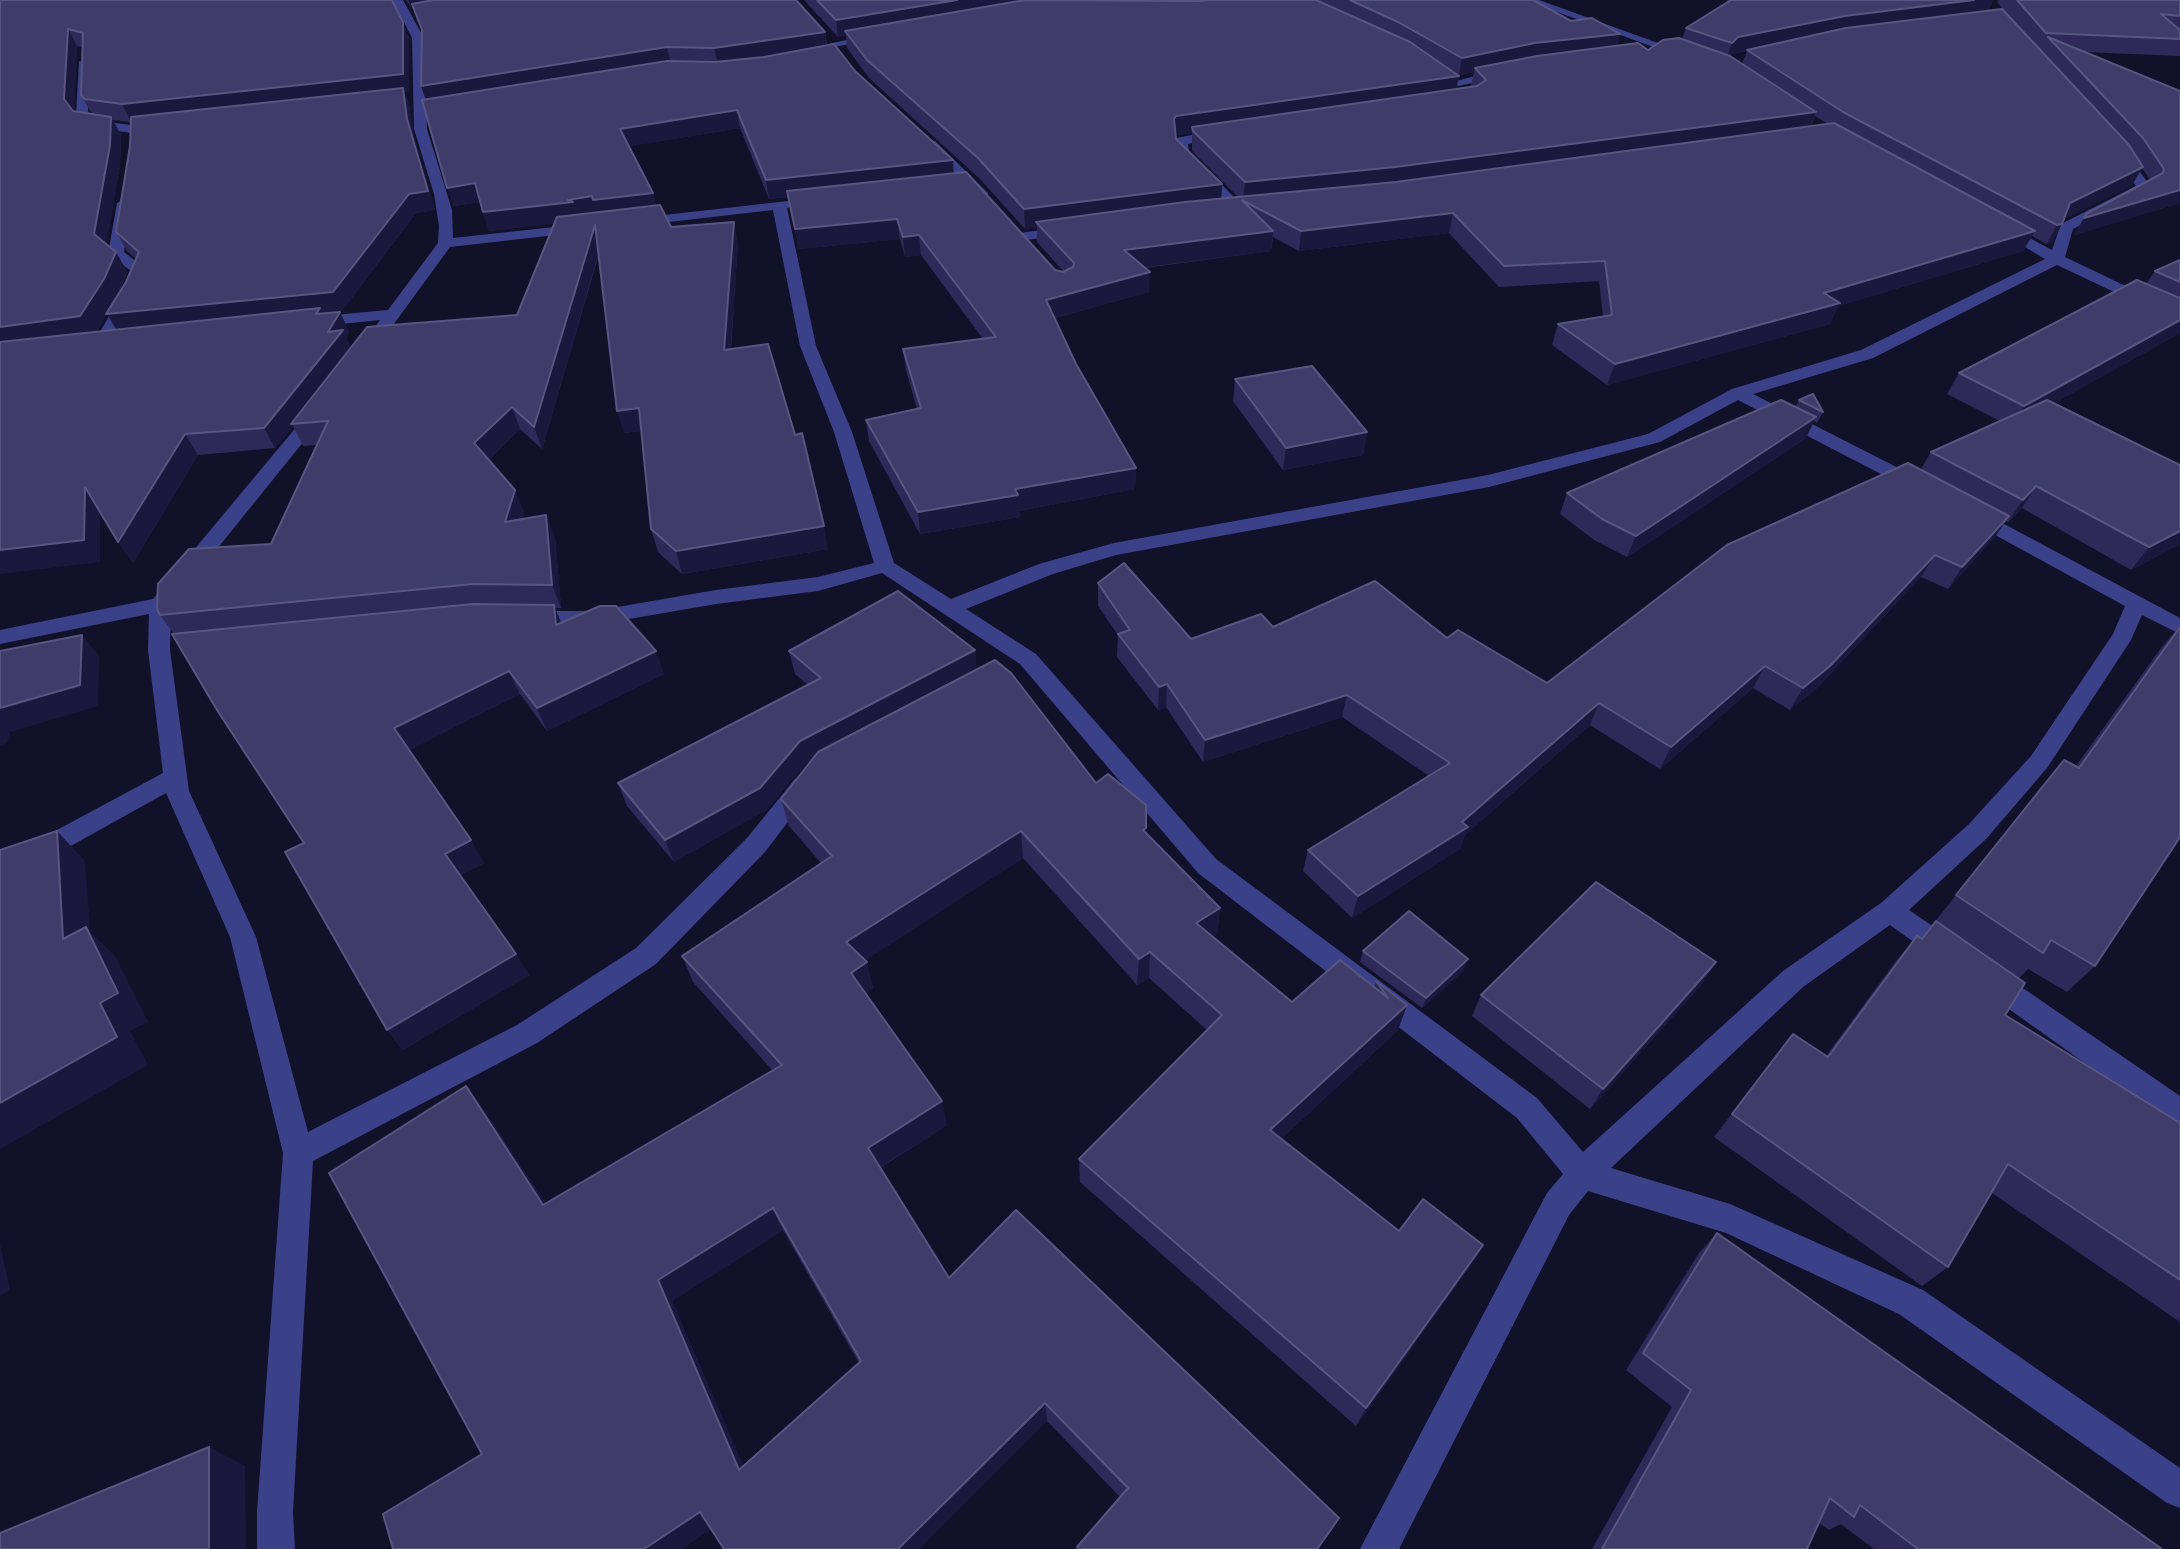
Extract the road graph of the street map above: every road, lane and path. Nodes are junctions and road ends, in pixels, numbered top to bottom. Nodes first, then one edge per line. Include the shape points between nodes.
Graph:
1 (398, 0) edge
2 (1529, 0) edge
3 (896, 33) edge
4 (828, 44) edge
5 (83, 50) edge
6 (1674, 52) junction
7 (1643, 55) edge
8 (1702, 60) edge
9 (1517, 70) edge
10 (420, 97) junction
11 (1473, 98) edge
12 (405, 99) edge
13 (433, 110) edge
14 (418, 112) junction
15 (177, 124) edge
16 (1232, 131) edge
17 (919, 134) edge
18 (2105, 137) edge
19 (125, 194) edge
20 (808, 201) edge
21 (779, 204) junction
22 (991, 205) edge
23 (1240, 210) edge
24 (1990, 223) edge
25 (1079, 229) edge
26 (1019, 237) edge
27 (445, 243) junction
28 (2057, 259) junction
29 (393, 314) junction
30 (2180, 318) edge
31 (301, 323) edge
32 (101, 344) edge
33 (356, 363) edge
34 (1738, 393) junction
35 (327, 401) edge
36 (885, 566) junction
37 (160, 605) junction
38 (2136, 605) junction
39 (948, 608) junction
40 (500, 617) edge
41 (2180, 627) edge
42 (0, 637) edge
43 (1028, 659) junction
44 (1001, 673) edge
45 (829, 765) edge
46 (175, 777) junction
47 (0, 866) edge
48 (1890, 911) junction
49 (2180, 1113) edge
50 (298, 1153) junction
51 (1582, 1174) junction
52 (2178, 1480) edge
53 (276, 1549) edge
54 (1379, 1549) edge

1 - 10 street via 413,15
2 - 6 street
3 - 4 street
5 - 15 street via 82,115 89,123 131,135
6 - 7 street
6 - 8 street
9 - 11 street via 1453,79
10 - 12 street
10 - 14 street
13 - 14 street
14 - 27 street via 448,226
16 - 23 street via 1179,145
17 - 22 street via 964,184
18 - 28 street via 2144,187 2066,227
19 - 32 street via 116,254 139,270
20 - 21 street
21 - 27 street
21 - 36 street via 808,346 843,432
24 - 28 street
25 - 26 street
27 - 29 street
28 - 30 street
28 - 34 street via 1867,354
29 - 31 street
29 - 33 street
34 - 38 street
34 - 39 street via 1654,438 1489,481 1114,549
35 - 37 street
36 - 39 street
36 - 40 street via 818,584 594,618
37 - 42 street
37 - 46 street
38 - 41 street
38 - 48 street via 2123,635 2039,762 1978,831
39 - 43 street
43 - 44 street
43 - 51 street via 1207,866 1527,1108
45 - 50 street via 815,772 756,845 646,956 527,1034
46 - 47 street via 51,845
46 - 50 street via 243,937
48 - 49 street
48 - 51 street via 1793,979
50 - 53 street
51 - 52 street via 1730,1219 1911,1302
51 - 54 street via 1558,1204

